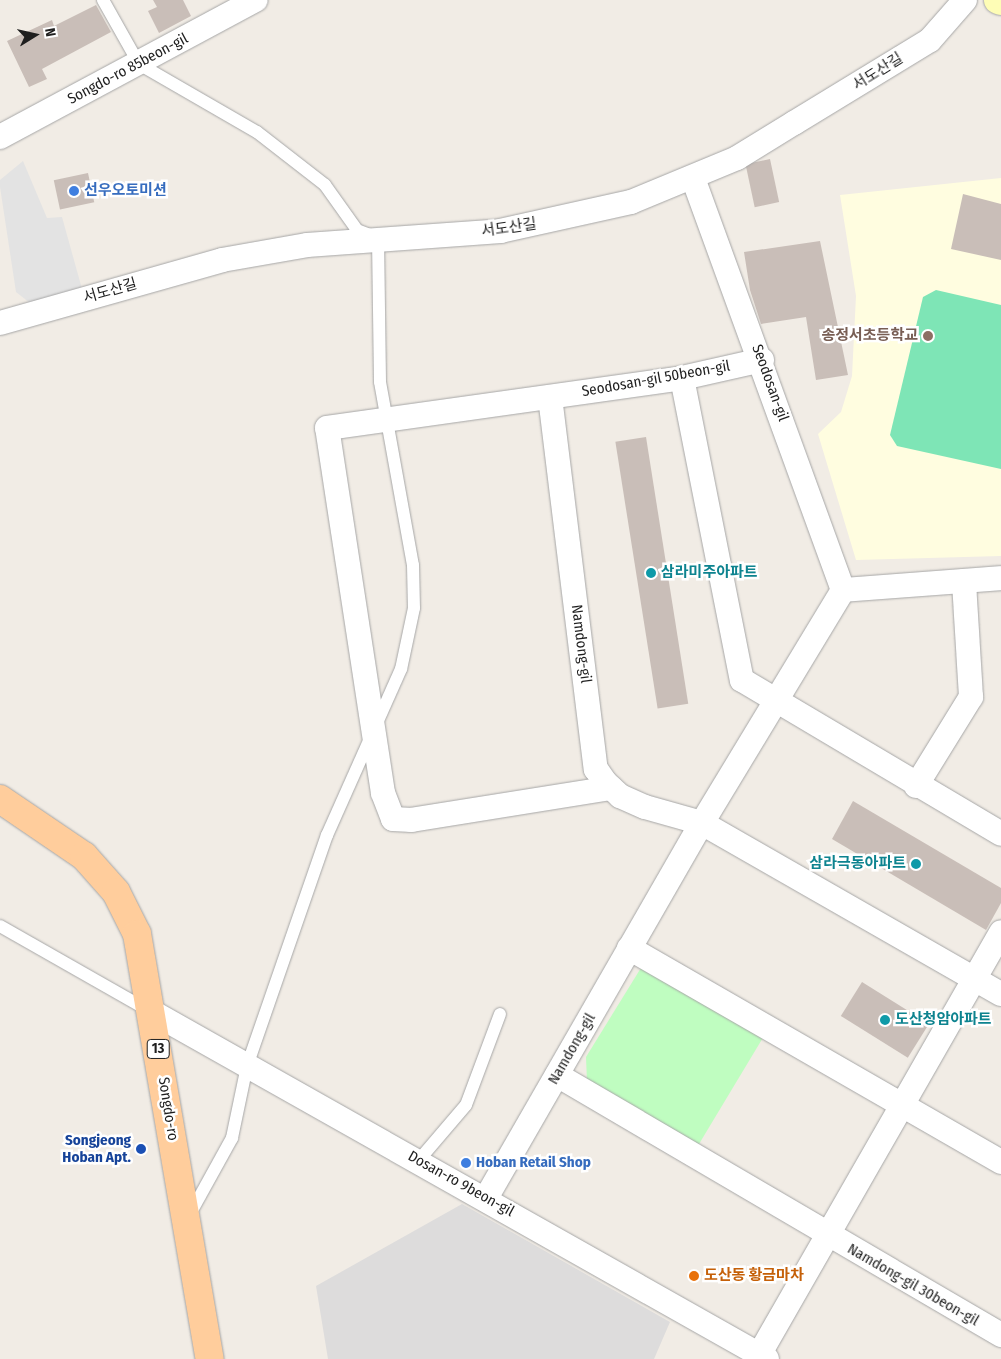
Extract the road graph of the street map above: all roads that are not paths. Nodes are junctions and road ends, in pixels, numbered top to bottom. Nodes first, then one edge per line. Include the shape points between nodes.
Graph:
1 (103, 0) edge
2 (256, 0) edge
3 (965, 0) edge
4 (138, 64) junction
5 (0, 137) edge
6 (693, 178) junction
7 (378, 238) junction
8 (0, 323) edge
9 (762, 360) junction
10 (682, 378) junction
11 (550, 397) junction
12 (384, 419) junction
13 (1001, 578) edge
14 (964, 581) junction
15 (843, 590) junction
16 (776, 702) junction
17 (373, 726) junction
18 (916, 786) junction
19 (611, 788) junction
20 (0, 799) edge
21 (702, 823) junction
22 (1001, 834) edge
23 (0, 926) edge
24 (1001, 932) edge
25 (629, 948) junction
26 (974, 978) junction
27 (1001, 994) edge
28 (152, 1012) junction
29 (500, 1014) dead end
30 (247, 1066) junction
31 (557, 1075) junction
32 (900, 1102) junction
33 (419, 1160) junction
34 (1001, 1162) edge
35 (486, 1198) junction
36 (187, 1220) junction
37 (825, 1235) junction
38 (1001, 1335) edge
39 (763, 1357) edge
40 (210, 1359) edge

1 - 4 lane
2 - 4 street, Songdo-ro 85beon-gil
3 - 6 street, 서도산길 via 930,40 737,158
4 - 5 street, Songdo-ro 85beon-gil
4 - 7 lane via 257,132 325,185 357,230
6 - 7 street, 서도산길 via 631,202 576,217 500,231
6 - 9 street, Seodosan-gil
7 - 8 street, 서도산길 via 222,260
7 - 12 lane via 380,382
9 - 10 street, Seodosan-gil 50beon-gil
9 - 15 street, Seodosan-gil
10 - 11 street, Seodosan-gil 50beon-gil
10 - 16 street via 742,680
11 - 12 street, Seodosan-gil 50beon-gil
11 - 19 street, Namdong-gil via 596,770
12 - 17 lane via 413,565 414,608 400,669
12 - 17 street, Seodosan-gil 50beon-gil via 327,428
13 - 14 street
14 - 15 street
14 - 18 street via 971,697
15 - 16 street, Namdong-gil
16 - 18 street
16 - 21 street, Namdong-gil
17 - 19 street via 383,792 392,819 412,820
17 - 30 lane via 327,835
18 - 22 street
19 - 21 street, Namdong-gil via 646,807
20 - 28 main road, Songdo-ro / 13 via 84,856 116,892 137,934
21 - 25 street, Namdong-gil
21 - 26 street
23 - 28 lane
24 - 26 street
25 - 31 street, Namdong-gil
25 - 32 street
26 - 27 street
26 - 32 street
28 - 30 street, Dosan-ro 9beon-gil
28 - 36 main road, Songdo-ro / 13
29 - 33 lane via 466,1105
30 - 33 street, Dosan-ro 9beon-gil
30 - 36 lane via 232,1138
31 - 35 street, Namdong-gil
31 - 37 street, Namdong-gil 30beon-gil
32 - 34 street
32 - 37 street
33 - 35 street, Dosan-ro 9beon-gil
35 - 39 street, Dosan-ro 9beon-gil
36 - 40 main road, Songdo-ro / 13
37 - 38 street, Namdong-gil 30beon-gil
37 - 39 street

